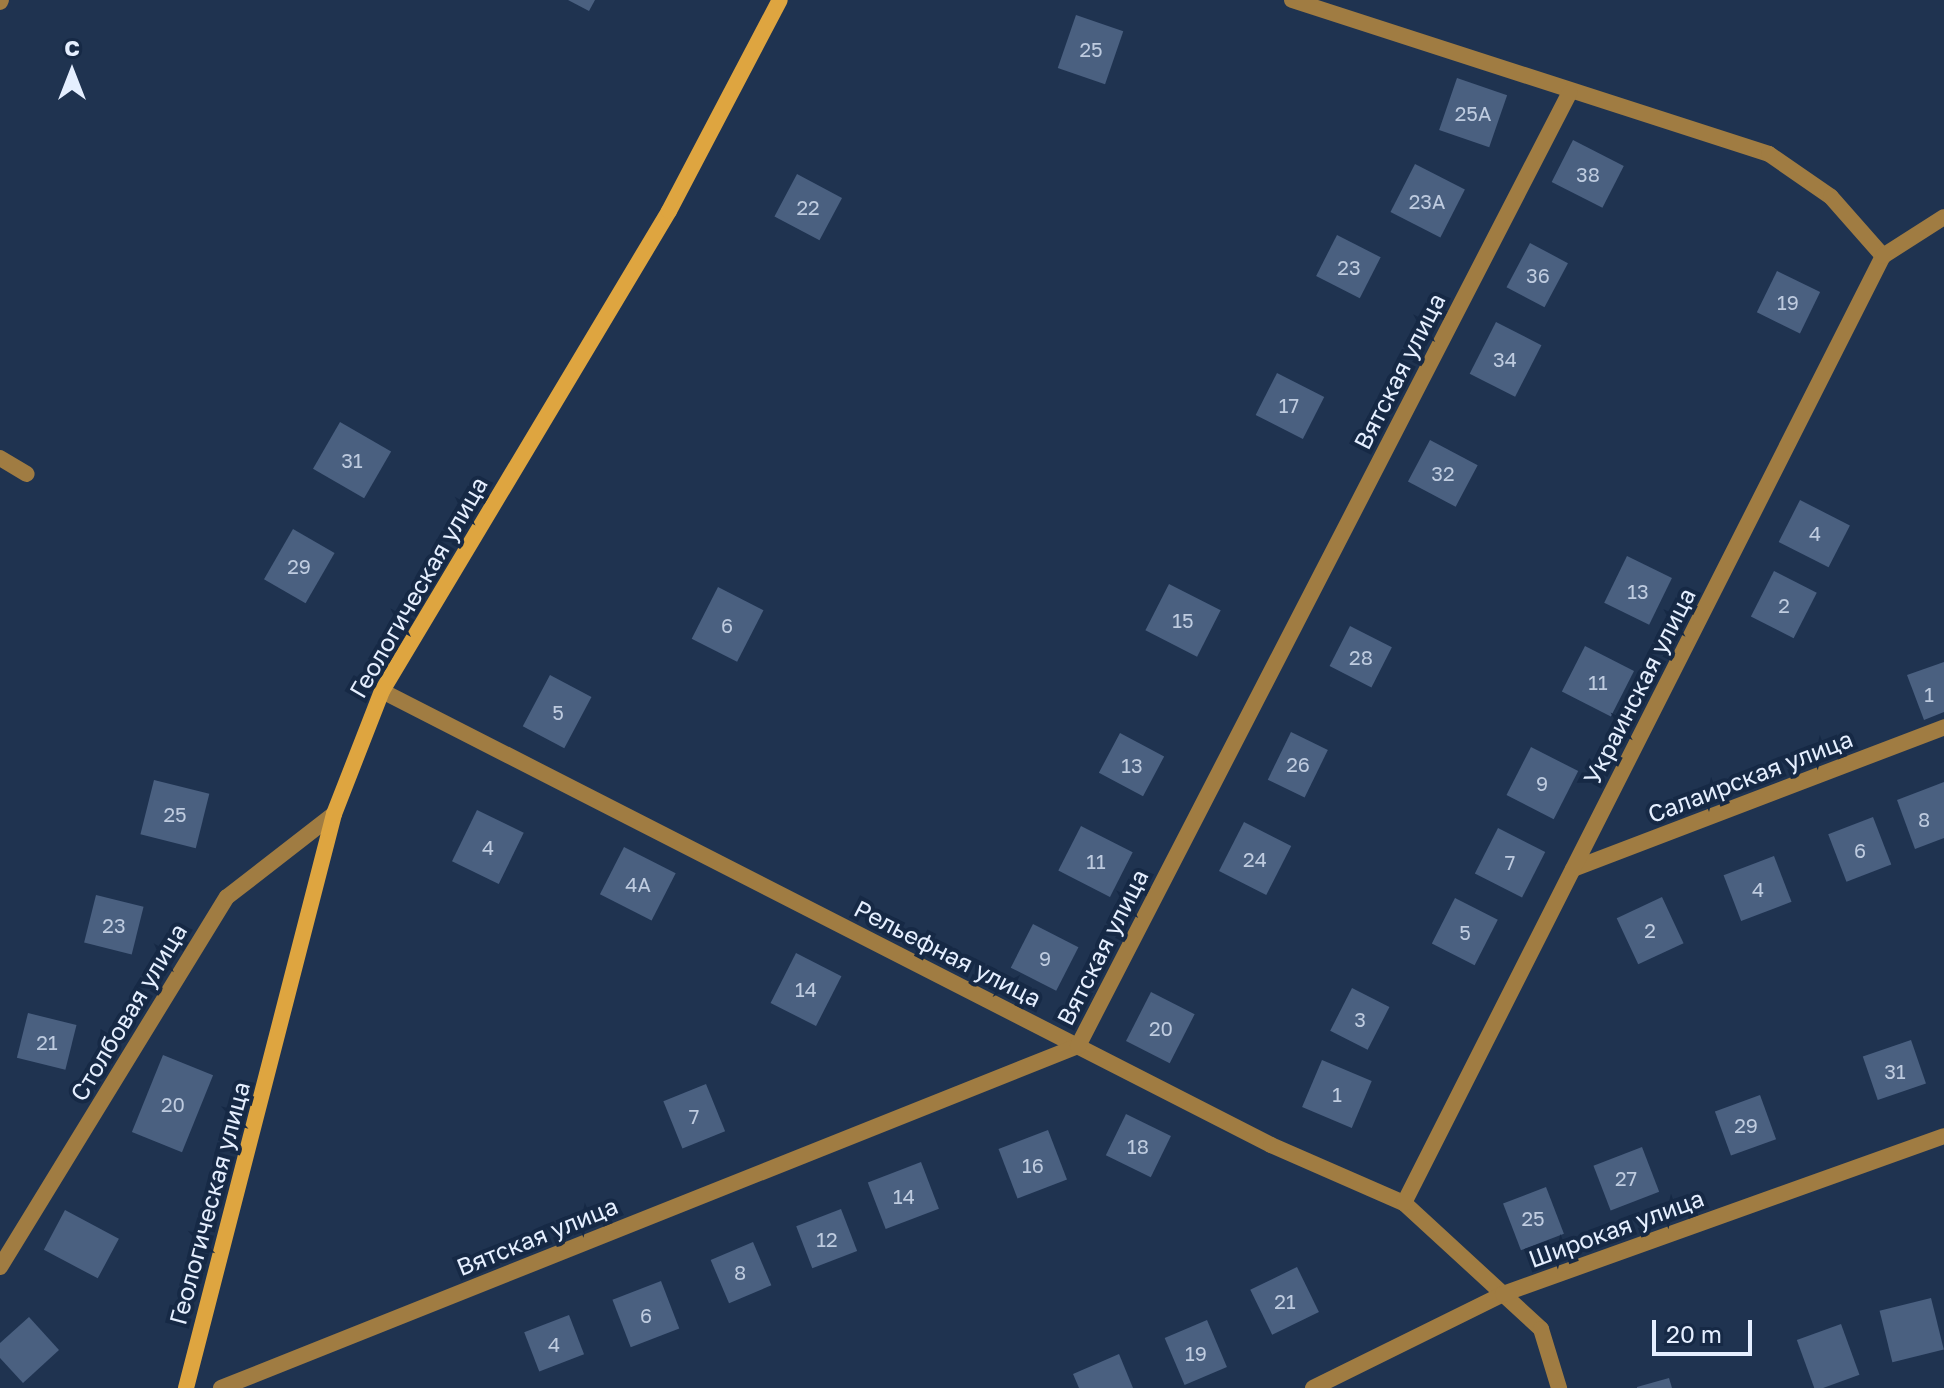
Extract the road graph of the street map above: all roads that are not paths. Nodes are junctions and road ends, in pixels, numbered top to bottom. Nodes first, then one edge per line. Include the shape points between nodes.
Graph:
1 (780, 0) edge
2 (1292, 0) edge
3 (1570, 92) junction
4 (1944, 217) edge
5 (1883, 256) junction
6 (0, 458) edge
7 (27, 474) dead end
8 (382, 691) junction
9 (1944, 727) edge
10 (334, 814) junction
11 (1573, 869) junction
12 (1078, 1046) junction
13 (1944, 1136) edge
14 (1404, 1203) junction
15 (0, 1267) edge
16 (1503, 1294) junction
17 (186, 1388) edge
18 (221, 1388) edge
19 (1313, 1388) edge
20 (1559, 1388) edge

1 - 8 street, Геологическая улица via 669,211
2 - 3 street
3 - 5 street via 1769,154 1831,197
3 - 12 street, Вятская улица
4 - 5 street
5 - 11 street, Украинская улица
6 - 7 street
8 - 10 street, Геологическая улица
8 - 12 street, Рельефная улица
9 - 11 street, Салаирская улица
10 - 15 street, Столбовая улица via 227,897
10 - 17 street, Геологическая улица
11 - 14 street, Украинская улица
12 - 14 street, Рельефная улица via 1271,1145
12 - 18 street, Вятская улица
13 - 16 street, Широкая улица
14 - 16 street, Рельефная улица
16 - 19 street, Широкая улица
16 - 20 street, Рельефная улица via 1541,1329

